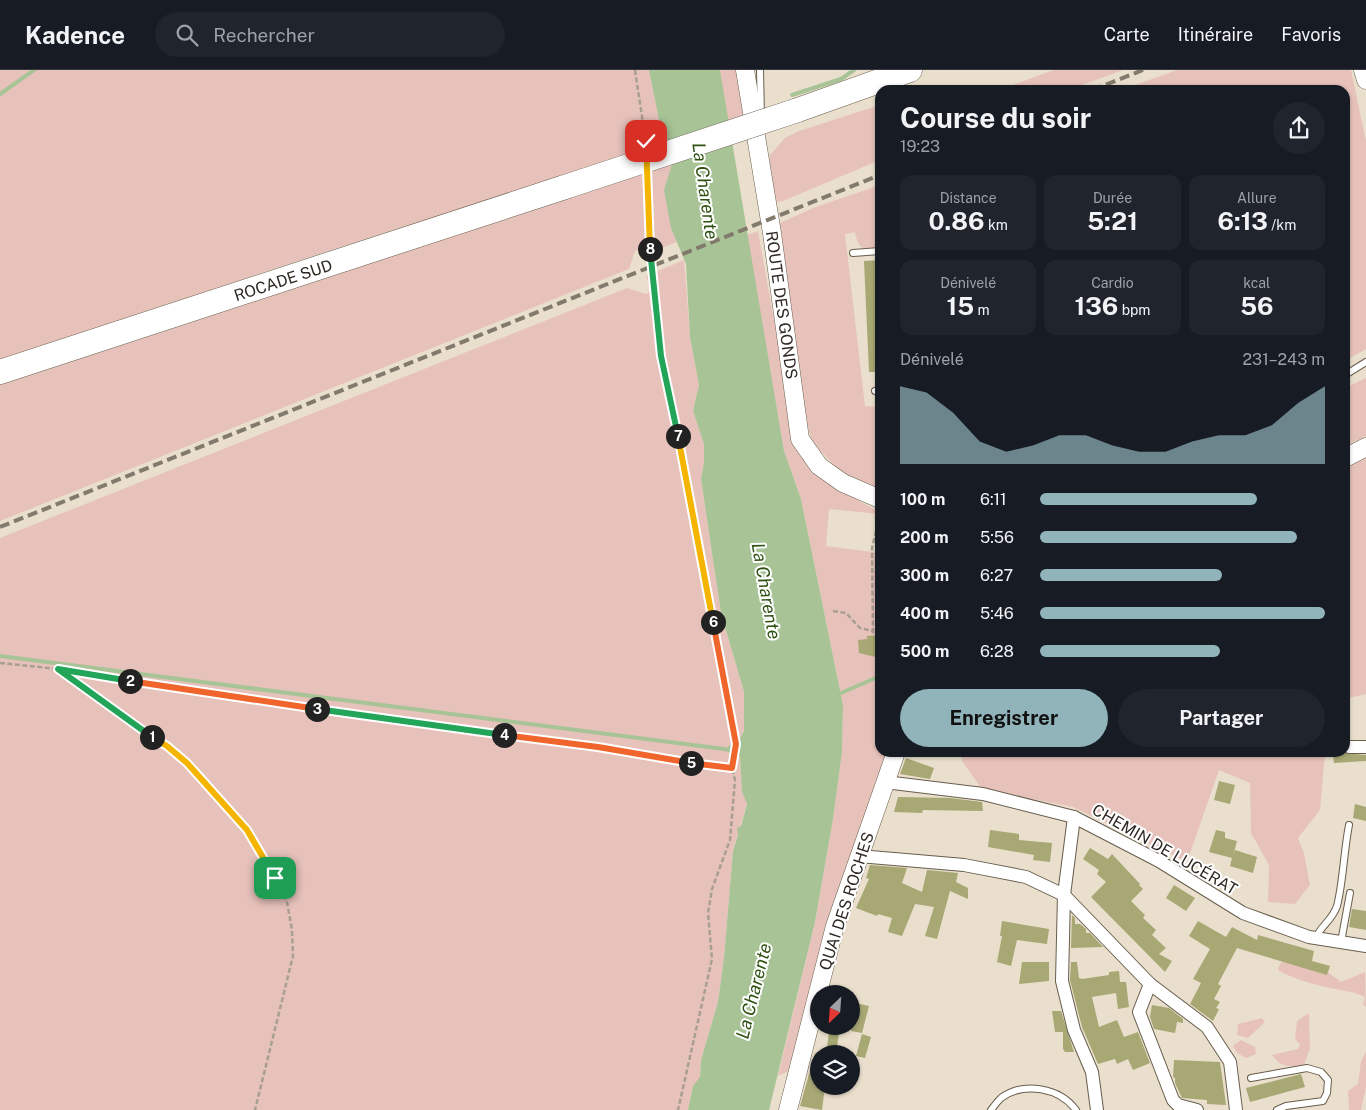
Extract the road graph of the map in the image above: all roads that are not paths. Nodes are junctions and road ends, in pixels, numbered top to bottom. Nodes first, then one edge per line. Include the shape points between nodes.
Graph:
1 (745, 70) edge
2 (760, 70) edge
3 (902, 70) edge
4 (910, 70) edge
5 (1363, 70) edge
6 (1366, 80) edge
7 (858, 90) junction
8 (763, 178) junction
9 (875, 251) edge
10 (852, 253) dead end
11 (1366, 362) edge
12 (0, 372) edge
13 (1350, 372) edge
14 (1366, 447) edge
15 (1350, 455) edge
16 (875, 497) edge
17 (1366, 747) edge
18 (1350, 748) edge
19 (894, 757) edge
20 (885, 782) junction
21 (1074, 817) junction
22 (1349, 825) dead end
23 (859, 856) junction
24 (1350, 893) dead end
25 (1064, 895) junction
26 (1316, 938) junction
27 (1340, 942) junction
28 (1366, 946) edge
29 (1150, 984) junction
30 (1252, 1078) dead end
31 (788, 1110) edge
32 (991, 1110) edge
33 (1076, 1110) edge
34 (1097, 1110) edge
35 (1197, 1110) edge
36 (1236, 1110) edge
37 (1277, 1110) edge

1 - 8 street, ROUTE DES GONDS
2 - 8 lane
3 - 7 highway
4 - 7 highway
5 - 6 street
7 - 12 highway, ROCADE SUD, bridge
8 - 16 street, ROUTE DES GONDS via 800,439 819,466 843,483
9 - 10 lane
11 - 13 lane
14 - 15 street
17 - 18 street
19 - 20 street, QUAI DES ROCHES
20 - 21 street, CHEMIN DE LUCÉRAT via 983,794
20 - 23 street, QUAI DES ROCHES
21 - 25 street
21 - 26 street, CHEMIN DE LUCÉRAT via 1159,861 1243,913
22 - 26 lane via 1337,905 1332,920
23 - 25 street via 964,865 1026,878
23 - 31 street, QUAI DES ROCHES via 834,926
24 - 27 lane
25 - 29 street
25 - 34 street via 1062,981 1074,1030 1092,1072
26 - 27 street, CHEMIN DE LUCÉRAT
27 - 28 street, CHEMIN DE LUCÉRAT
29 - 35 street via 1138,1012 1173,1100 1178,1105
29 - 36 street via 1207,1027 1230,1062
30 - 37 lane via 1307,1068 1321,1072 1328,1080 1323,1101
32 - 33 lane via 1001,1098 1030,1088 1059,1095

